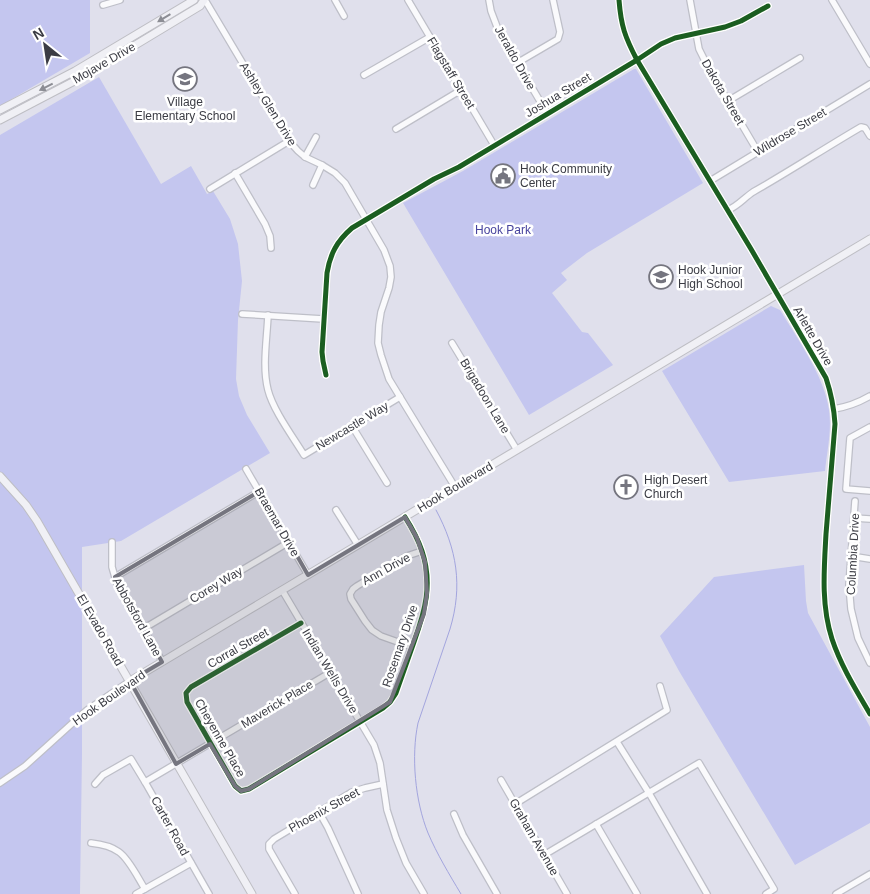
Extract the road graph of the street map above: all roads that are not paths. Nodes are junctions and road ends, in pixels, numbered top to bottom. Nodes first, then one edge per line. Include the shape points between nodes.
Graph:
1 (120, 0) edge
2 (194, 0) edge
3 (204, 0) edge
4 (335, 0) edge
5 (408, 0) edge
6 (489, 0) edge
7 (553, 0) edge
8 (619, 0) edge
9 (690, 0) edge
10 (832, 0) edge
11 (102, 5) dead end
12 (768, 6) dead end
13 (344, 16) dead end
14 (696, 34) junction
15 (430, 36) junction
16 (800, 58) dead end
17 (637, 60) junction
18 (517, 63) junction
19 (870, 64) edge
20 (364, 75) dead end
21 (870, 84) edge
22 (462, 90) junction
23 (728, 101) junction
24 (0, 110) edge
25 (547, 114) junction
26 (0, 120) edge
27 (396, 128) dead end
28 (870, 136) edge
29 (316, 137) dead end
30 (290, 141) junction
31 (494, 145) junction
32 (758, 152) junction
33 (305, 157) junction
34 (322, 165) junction
35 (235, 174) junction
36 (710, 181) junction
37 (313, 185) dead end
38 (210, 189) dead end
39 (728, 210) junction
40 (366, 220) junction
41 (870, 239) edge
42 (271, 248) dead end
43 (777, 294) junction
44 (242, 314) dead end
45 (268, 315) junction
46 (323, 319) junction
47 (452, 343) dead end
48 (326, 375) dead end
49 (870, 396) edge
50 (400, 397) junction
51 (834, 409) junction
52 (352, 426) junction
53 (870, 426) edge
54 (517, 450) junction
55 (246, 468) dead end
56 (0, 476) edge
57 (387, 483) dead end
58 (455, 487) junction
59 (260, 491) junction
60 (870, 491) edge
61 (855, 501) dead end
62 (336, 510) dead end
63 (405, 517) junction
64 (854, 518) junction
65 (870, 519) edge
66 (112, 542) dead end
67 (289, 542) junction
68 (358, 545) junction
69 (422, 551) junction
70 (851, 556) junction
71 (870, 559) edge
72 (308, 575) junction
73 (115, 577) junction
74 (282, 590) junction
75 (301, 623) junction
76 (143, 629) junction
77 (412, 647) junction
78 (162, 662) junction
79 (870, 663) edge
80 (331, 672) junction
81 (130, 681) junction
82 (660, 686) dead end
83 (186, 693) joint
84 (870, 714) edge
85 (360, 722) junction
86 (616, 742) junction
87 (210, 744) junction
88 (176, 764) junction
89 (501, 780) dead end
90 (146, 782) junction
91 (0, 783) edge
92 (95, 784) dead end
93 (383, 784) junction
94 (241, 791) joint
95 (649, 793) junction
96 (515, 804) junction
97 (319, 812) junction
98 (454, 814) dead end
99 (596, 824) junction
100 (91, 843) dead end
101 (544, 855) junction
102 (191, 862) junction
103 (870, 874) edge
104 (144, 889) junction
105 (136, 894) edge
106 (209, 894) edge
107 (252, 894) edge
108 (295, 894) edge
109 (358, 894) edge
110 (424, 894) edge
111 (497, 894) edge
112 (567, 894) edge
113 (637, 894) edge
114 (707, 894) edge
115 (766, 894) edge
116 (836, 894) edge

1 - 11 street
2 -> 24 main road, Mojave Drive via 75,71
3 - 26 main road, Mojave Drive via 200,6 88,73
3 - 30 street, Ashley Glen Drive
4 - 13 street
5 - 15 street, Flagstaff Street
6 - 18 street, Jeraldo Drive via 495,23
7 - 18 street via 560,32 558,39
8 - 17 street, Arlette Drive via 627,42
9 - 14 street, Dakota Street
10 - 19 street
12 - 14 street, Joshua Street via 741,21
14 - 17 street, Joshua Street via 661,44
14 - 23 street, Dakota Street via 705,62
15 - 20 street
15 - 22 street, Flagstaff Street
16 - 23 street
17 - 25 street, Joshua Street
17 - 36 street, Arlette Drive
18 - 25 street, Jeraldo Drive
21 - 32 street, Wildrose Street
22 - 27 street
22 - 31 street, Flagstaff Street
23 - 32 street, Dakota Street
25 - 31 street, Joshua Street
28 - 39 street via 861,127
29 - 33 street
30 - 33 street, Ashley Glen Drive
30 - 35 street
31 - 40 street, Joshua Street
32 - 36 street, Wildrose Street
33 - 34 street, Ashley Glen Drive
34 - 37 street
34 - 40 street, Ashley Glen Drive via 345,183
35 - 38 street
35 - 42 street via 265,224
36 - 39 street, Arlette Drive
39 - 43 street, Arlette Drive
40 - 46 street, Joshua Street via 344,235 333,250 326,273
40 - 50 street, Ashley Glen Drive via 390,266 391,277 381,312 378,343 385,369
41 - 43 main road, Hook Boulevard
43 - 51 street, Arlette Drive via 826,378
43 - 54 main road, Hook Boulevard
44 - 45 street
45 - 46 street
45 - 52 street, Newcastle Way via 267,387 273,404 304,455
46 - 48 street, Joshua Street via 322,352
47 - 54 street, Brigadoon Lane
49 - 51 street
50 - 52 street, Newcastle Way
50 - 58 street, Ashley Glen Drive
51 - 84 street, Arlette Drive via 823,583 825,610 839,658
52 - 57 street
53 - 60 street via 850,438 846,488
54 - 58 main road, Hook Boulevard
55 - 59 street, Braemar Drive
56 - 81 main road, El Evado Road via 26,504
58 - 63 main road, Hook Boulevard
59 - 67 street, Braemar Drive
59 - 73 street
61 - 64 street, Columbia Drive
62 - 68 street
63 - 68 main road, Hook Boulevard
63 - 69 street, Rosemary Drive
64 - 65 street
64 - 70 street, Columbia Drive
66 - 73 street, Abbotsford Lane
67 - 72 street, Braemar Drive
67 - 76 street, Corey Way
68 - 72 main road, Hook Boulevard
69 - 77 street, Rosemary Drive via 427,593 424,614
69 - 77 street, Ann Drive via 407,556 357,586 350,594 372,630
70 - 71 street
70 - 79 street, Columbia Drive via 851,609 858,638
72 - 74 main road, Hook Boulevard
73 - 76 street, Abbotsford Lane
74 - 75 street, Indian Wells Drive
74 - 78 main road, Hook Boulevard
75 - 80 street, Indian Wells Drive
75 - 83 street, Corral Street via 191,687
76 - 78 street, Abbotsford Lane
77 - 85 street, Rosemary Drive via 390,702
78 - 81 main road, Hook Boulevard
80 - 85 street, Indian Wells Drive
80 - 87 street, Maverick Place
81 - 88 main road, El Evado Road
81 - 91 street, Hook Boulevard via 88,710 25,766
82 - 86 street via 667,710
83 - 87 street, Cheyenne Place via 187,702
85 - 93 street, Indian Wells Drive via 374,744
85 - 94 street, Rosemary Drive
86 - 95 street
86 - 96 street
87 - 88 street, Maverick Place
87 - 94 street, Cheyenne Place
88 - 90 street, Maverick Place
88 - 107 main road, El Evado Road
89 - 96 street, Graham Avenue
90 - 92 street, Carter Road via 131,759 103,775
90 - 102 street, Carter Road
93 - 97 street, Phoenix Street via 352,792
93 - 110 street, Indian Wells Drive via 396,838
95 - 99 street
95 - 114 street
95 - 115 street via 699,763 774,890
96 - 101 street, Graham Avenue
97 - 108 street, Phoenix Street via 269,844
97 - 109 street
98 - 111 street
99 - 101 street
99 - 113 street
100 - 104 street via 119,852
101 - 112 street, Graham Avenue
102 - 104 street
102 - 106 street, Carter Road
103 - 116 street
104 - 105 street

